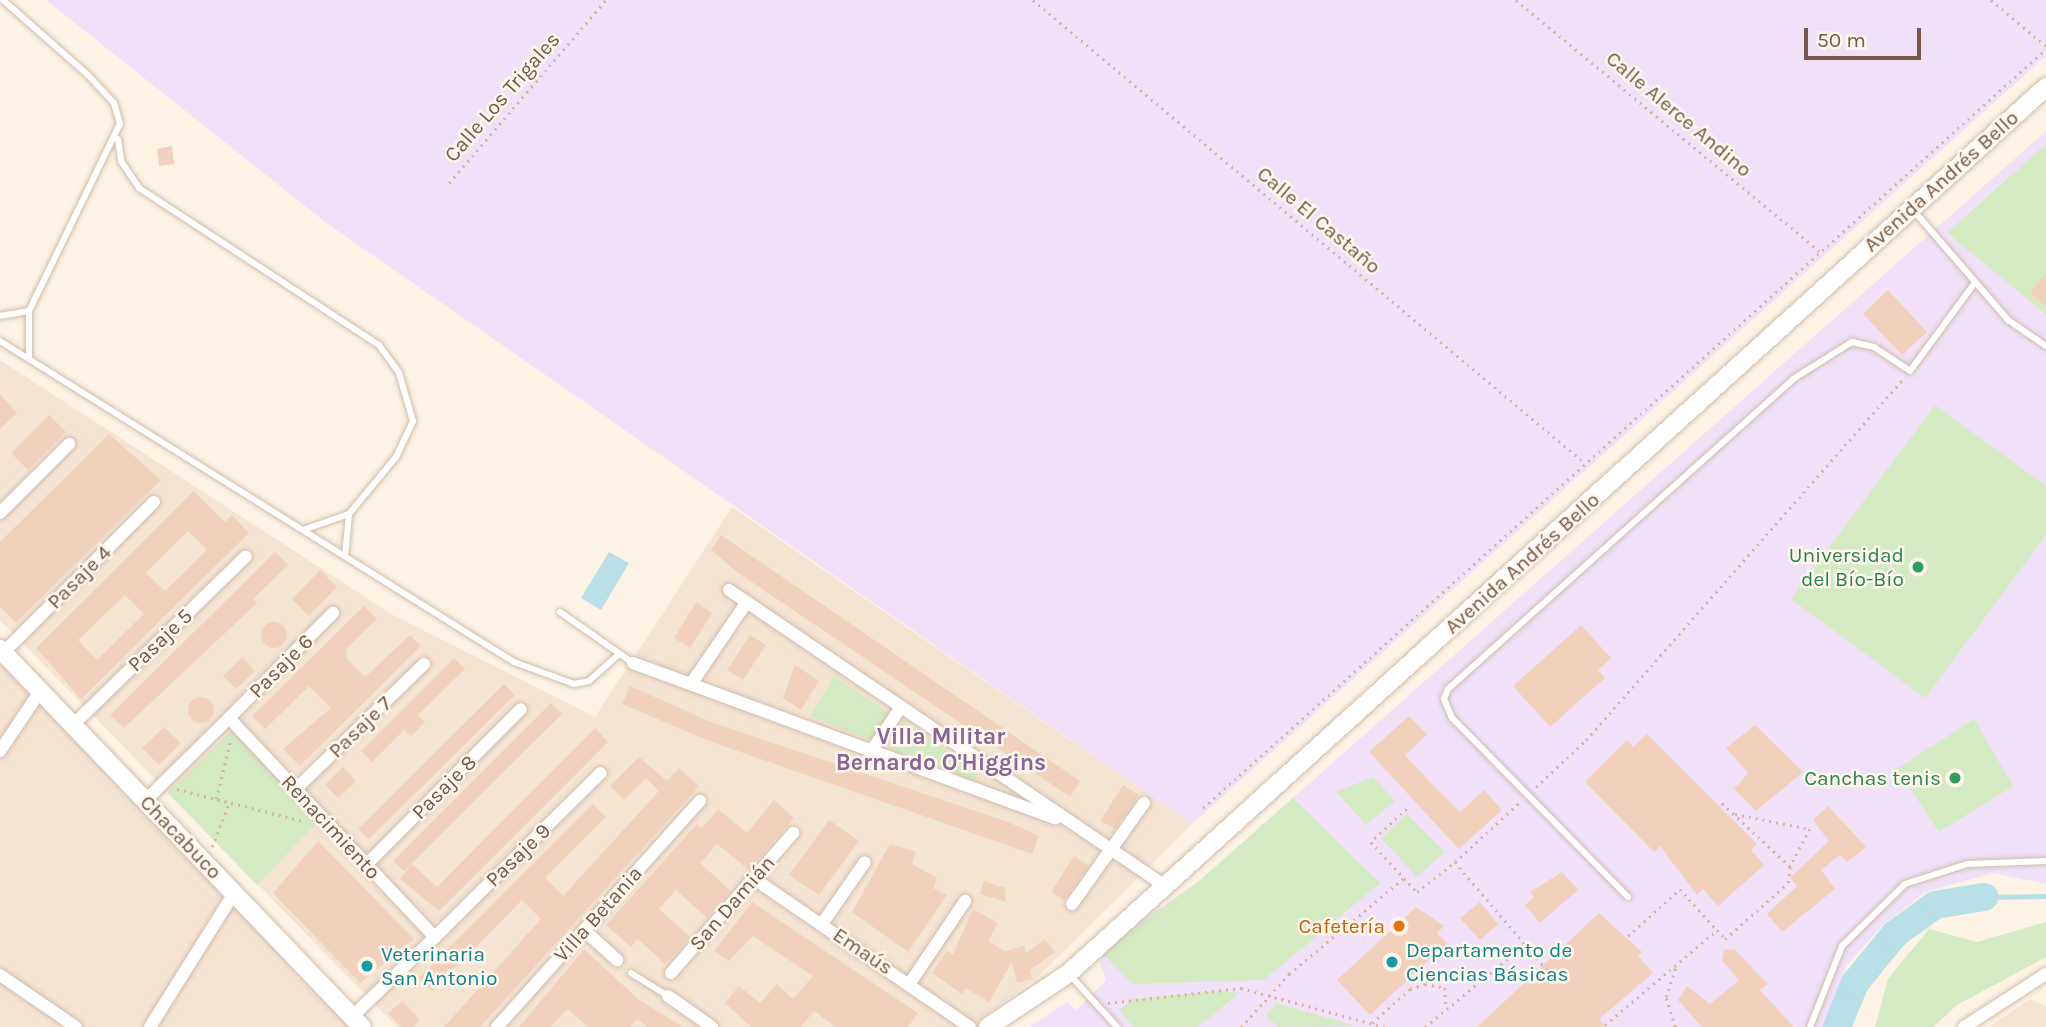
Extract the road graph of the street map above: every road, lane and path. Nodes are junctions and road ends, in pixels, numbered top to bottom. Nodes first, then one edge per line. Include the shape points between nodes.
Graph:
1 (4, 0) edge
2 (606, 0) edge
3 (1033, 0) edge
4 (1516, 0) edge
5 (1991, 0) edge
6 (2046, 48) edge
7 (2046, 87) edge
8 (118, 139) junction
9 (449, 183) dead end
10 (1912, 207) junction
11 (1821, 252) junction
12 (1975, 284) junction
13 (29, 311) junction
14 (0, 316) edge
15 (0, 341) edge
16 (2046, 346) edge
17 (29, 359) junction
18 (1910, 371) junction
19 (69, 444) dead end
20 (1586, 464) junction
21 (155, 502) dead end
22 (0, 513) edge
23 (349, 514) junction
24 (303, 530) junction
25 (246, 556) dead end
26 (345, 556) junction
27 (729, 590) dead end
28 (747, 602) junction
29 (560, 612) dead end
30 (333, 613) dead end
31 (2, 651) edge
32 (618, 655) junction
33 (633, 663) joint
34 (424, 664) dead end
35 (691, 684) junction
36 (41, 690) junction
37 (901, 707) junction
38 (521, 709) dead end
39 (232, 721) junction
40 (74, 724) junction
41 (872, 750) junction
42 (0, 751) edge
43 (601, 773) dead end
44 (161, 785) junction
45 (296, 789) junction
46 (1527, 796) junction
47 (216, 799) junction
48 (146, 800) junction
49 (1718, 800) dead end
50 (700, 801) dead end
51 (229, 803) junction
52 (1144, 803) dead end
53 (1203, 808) dead end
54 (1407, 809) dead end
55 (1732, 813) junction
56 (1076, 825) junction
57 (333, 829) junction
58 (793, 833) dead end
59 (1111, 850) junction
60 (201, 858) junction
61 (2046, 861) edge
62 (865, 862) dead end
63 (1455, 862) junction
64 (367, 864) junction
65 (1790, 867) junction
66 (754, 878) junction
67 (1404, 878) junction
68 (1165, 886) junction
69 (234, 892) junction
70 (1628, 897) dead end
71 (965, 901) dead end
72 (1072, 904) dead end
73 (822, 924) junction
74 (584, 930) junction
75 (1717, 930) junction
76 (1628, 936) dead end
77 (435, 937) junction
78 (1524, 946) junction
79 (617, 960) dead end
80 (1677, 964) junction
81 (631, 973) dead end
82 (671, 973) dead end
83 (1069, 973) junction
84 (2046, 974) edge
85 (0, 975) edge
86 (1558, 982) dead end
87 (910, 983) junction
88 (1270, 994) junction
89 (668, 996) joint
90 (1098, 1006) junction
91 (1446, 1008) junction
92 (357, 1022) edge
93 (1371, 1024) junction
94 (1605, 1025) edge
95 (76, 1027) edge
96 (150, 1027) edge
97 (497, 1027) edge
98 (712, 1027) edge
99 (970, 1027) edge
100 (988, 1027) edge
101 (1117, 1027) edge
102 (1241, 1027) edge
103 (1385, 1027) edge
104 (1425, 1027) edge
105 (1675, 1027) edge
106 (1810, 1027) edge
107 (1964, 1027) edge

1 - 8 lane via 114,103
2 - 9 path, Calle Los Trigales
3 - 20 path, Calle El Castaño
4 - 11 path, Calle Alerce Andino
5 - 6 path
6 - 11 path, Avenida Andrés Bello
7 - 10 main road, Avenida Andrés Bello
8 - 13 lane
8 - 23 lane via 121,161 139,188 368,338 399,373 413,421 408,437
10 - 12 lane
10 - 68 main road, Avenida Andrés Bello
11 - 20 path, Avenida Andrés Bello
12 - 16 lane via 2008,320
12 - 18 lane
13 - 14 lane
13 - 17 lane
15 - 17 lane
17 - 24 lane
18 - 46 path via 1586,740
18 - 46 lane via 1874,346 1842,345 1793,379 1457,678 1444,699 1451,718
19 - 22 street
20 - 53 path, Avenida Andrés Bello
21 - 31 street, Pasaje 4
23 - 24 lane
23 - 26 lane
24 - 26 lane
25 - 40 street, Pasaje 5
26 - 32 lane via 558,683 589,681
27 - 28 street
28 - 35 street
28 - 37 street
29 - 32 lane
30 - 39 street, Pasaje 6
31 - 36 main road, Chacabuco
32 - 33 lane
33 - 35 street
34 - 45 street, Pasaje 7
35 - 41 street
36 - 40 main road, Chacabuco
36 - 42 street
37 - 41 street
37 - 56 street
38 - 64 street, Pasaje 8
39 - 44 street
39 - 45 street, Renacimiento
39 - 47 path
40 - 48 main road, Chacabuco
41 - 56 street
43 - 77 street, Pasaje 9
44 - 47 path
44 - 48 street
45 - 57 street, Renacimiento
46 - 63 path
46 - 70 lane
47 - 51 path
48 - 60 main road, Chacabuco
49 - 55 path
50 - 74 street, Villa Betania
51 - 57 path
51 - 60 path via 219,841
52 - 59 street
54 - 67 path via 1371,842
55 - 65 path
55 - 65 path via 1810,829
56 - 59 street
57 - 64 street, Renacimiento
58 - 66 street, San Damián
59 - 68 street
59 - 72 street
60 - 69 main road, Chacabuco
61 - 106 lane via 1967,864 1905,884 1842,946
62 - 73 street
63 - 67 path via 1417,892
63 - 78 path
64 - 77 street, Renacimiento
65 - 75 path via 1788,883 1725,939
66 - 73 street, Emaús
66 - 82 street, San Damián
67 - 88 path
68 - 83 main road, Avenida Andrés Bello
69 - 92 main road, Chacabuco
69 - 96 street
71 - 87 street
73 - 87 street, Emaús
74 - 79 street
74 - 97 street, Villa Betania
75 - 76 path via 1680,889
75 - 80 path
77 - 92 street
78 - 86 path
78 - 91 path
80 - 94 path
80 - 105 path via 1666,997
81 - 89 lane
83 - 90 lane
83 - 100 main road, Avenida Andrés Bello
84 - 107 street
85 - 95 street
87 - 99 street, Emaús
88 - 90 path via 1241,988 1128,996
88 - 93 path
88 - 102 path
89 - 98 street
90 - 101 lane
91 - 93 path via 1445,988 1425,984 1410,989
91 - 104 path
93 - 103 path

